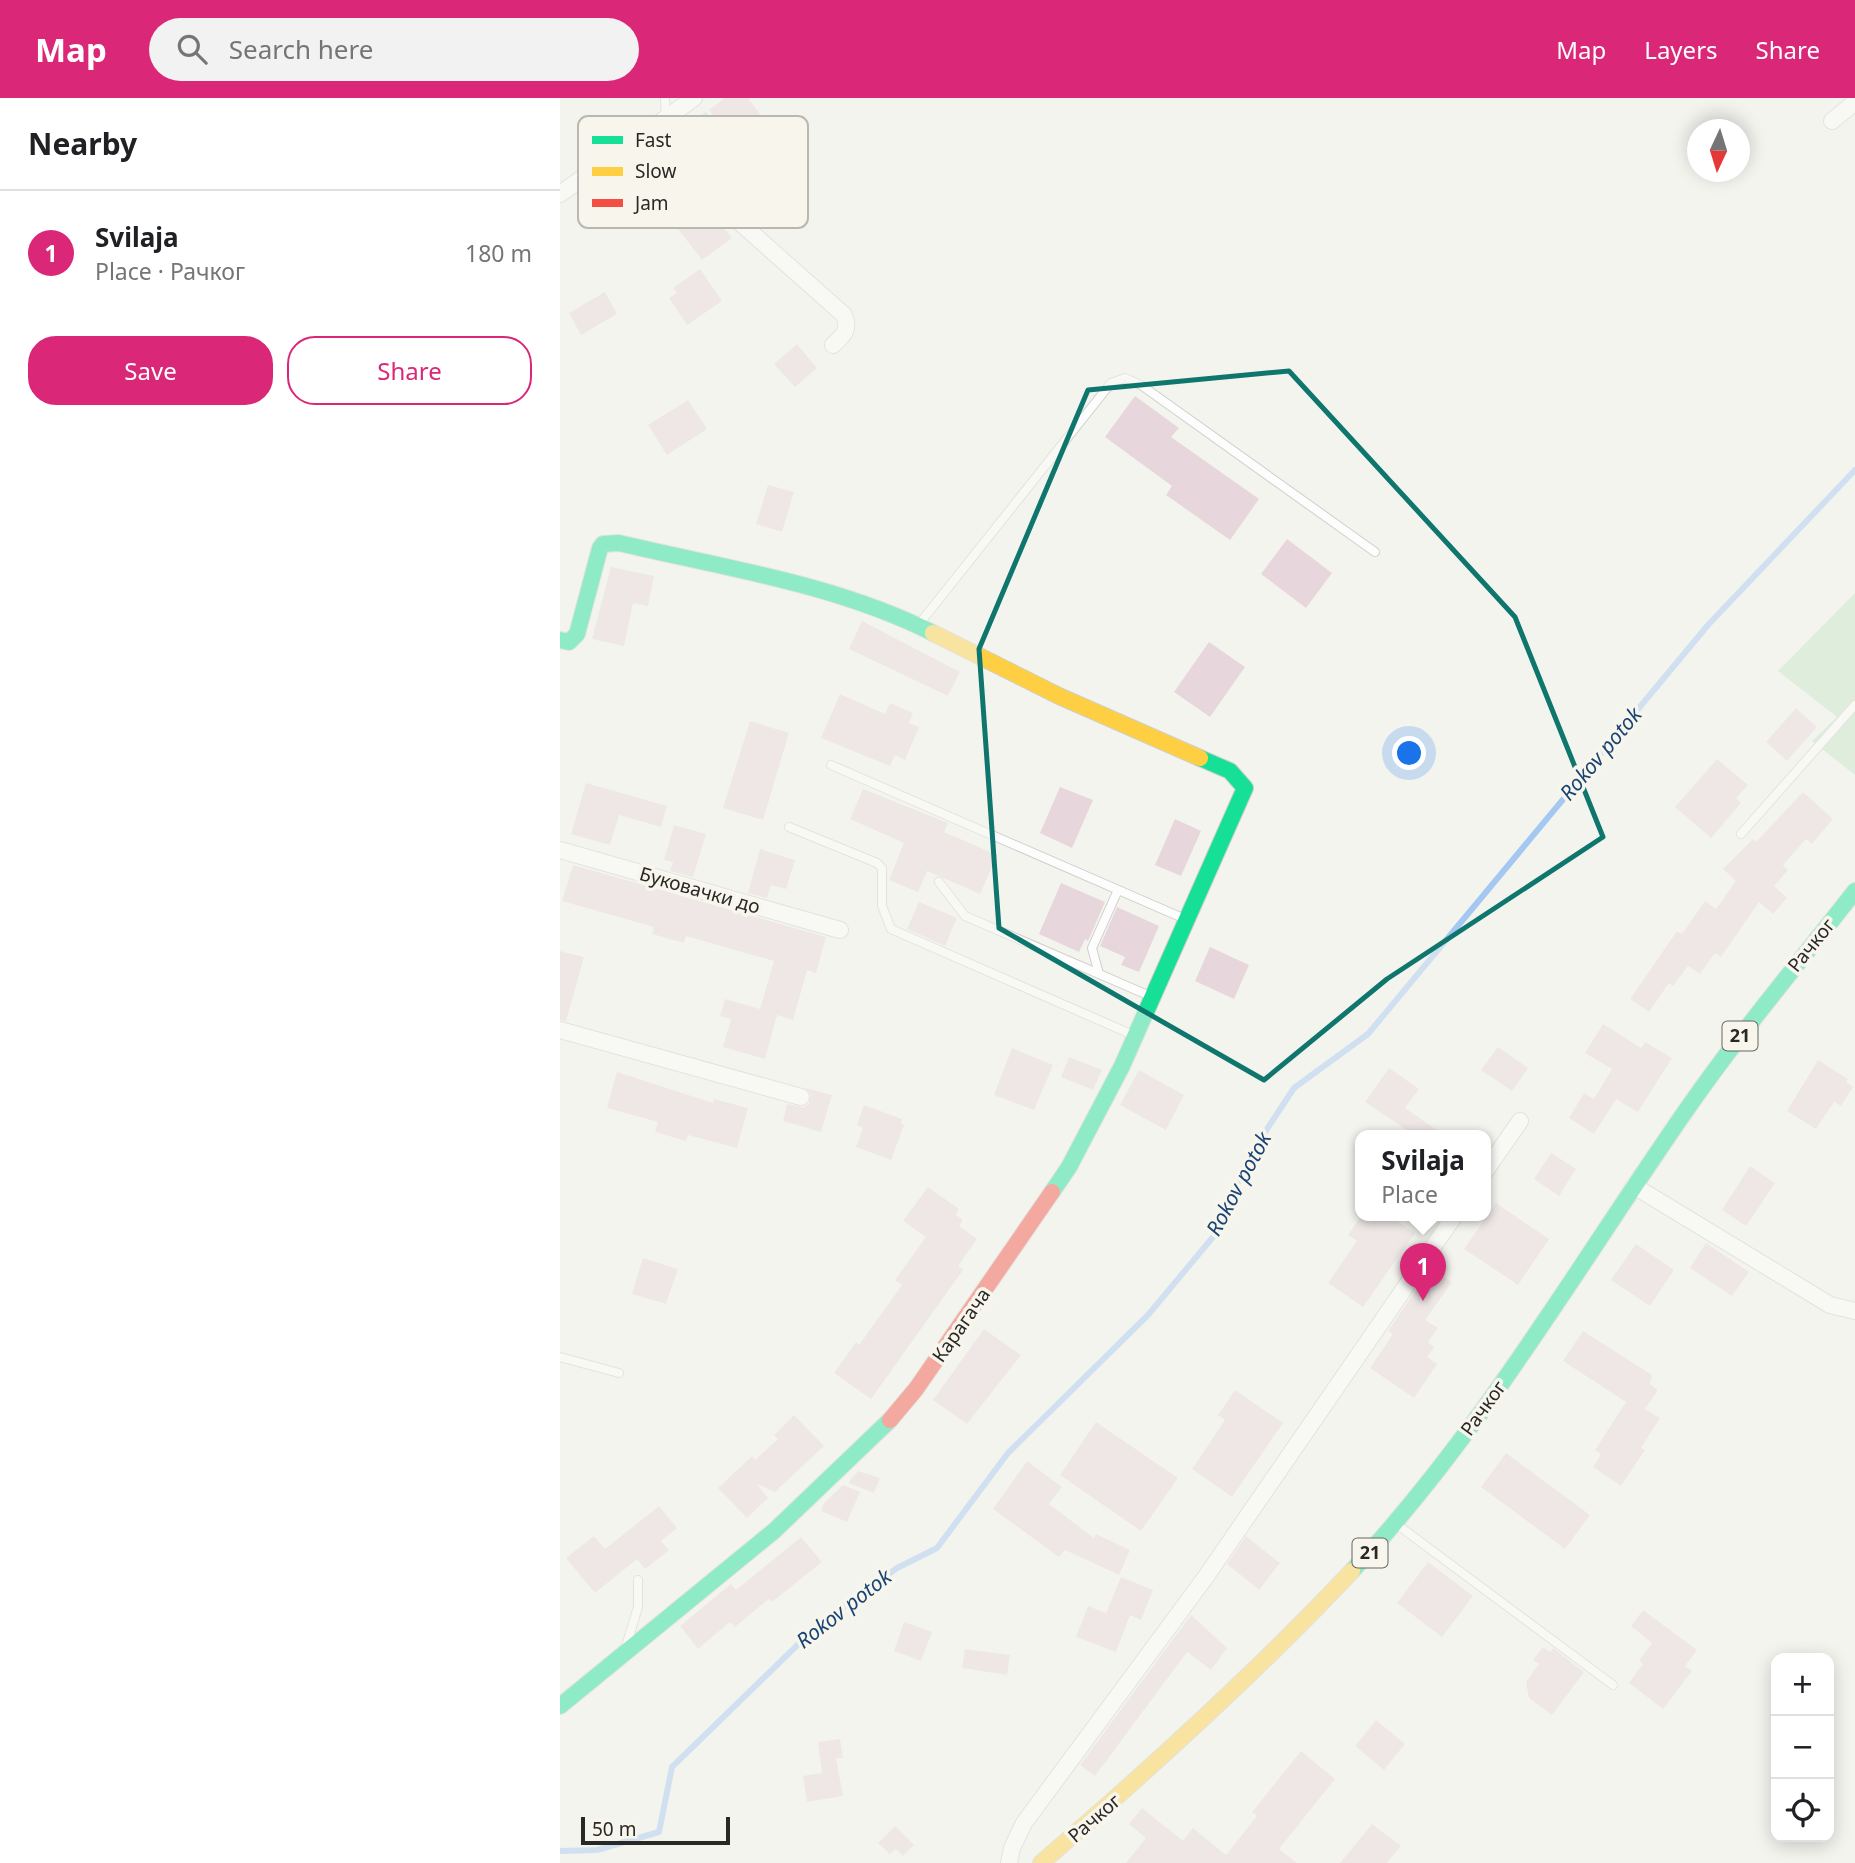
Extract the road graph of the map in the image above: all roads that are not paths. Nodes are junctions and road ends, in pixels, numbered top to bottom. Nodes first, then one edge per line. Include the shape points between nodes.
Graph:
1 (665, 98) edge
2 (694, 98) edge
3 (1855, 102) edge
4 (661, 116) edge
5 (668, 116) edge
6 (1832, 121) dead end
7 (578, 181) edge
8 (560, 194) edge
9 (746, 228) edge
10 (833, 345) dead end
11 (1375, 552) dead end
12 (918, 626) junction
13 (560, 640) edge
14 (1855, 705) edge
15 (831, 765) dead end
16 (789, 827) dead end
17 (1741, 834) dead end
18 (560, 850) edge
19 (939, 882) dead end
20 (1118, 890) junction
21 (1855, 891) edge
22 (1187, 920) junction
23 (840, 930) dead end
24 (1099, 974) junction
25 (1153, 997) junction
26 (560, 1030) edge
27 (1135, 1037) junction
28 (801, 1097) dead end
29 (1520, 1121) dead end
30 (1491, 1163) edge
31 (1633, 1186) junction
32 (1451, 1221) edge
33 (1855, 1311) edge
34 (560, 1357) edge
35 (620, 1373) dead end
36 (1396, 1524) junction
37 (638, 1580) dead end
38 (619, 1658) junction
39 (1613, 1685) dead end
40 (560, 1706) edge
41 (1048, 1861) edge
42 (1009, 1863) edge

1 - 4 lane
2 - 5 street
3 - 6 street
7 - 8 street
9 - 10 street via 844,315 846,333
11 - 12 lane via 1125,378 1111,383
12 - 13 street via 833,594 610,542 600,548 574,640
12 - 22 street, Карагача via 1059,696 1230,771 1245,788
14 - 17 lane
15 - 20 lane
16 - 27 lane via 882,868 882,906 891,929
18 - 23 street, Буковачки до
19 - 24 lane via 965,916
20 - 22 lane
20 - 24 lane via 1092,948
21 - 31 street, Рачког / 21 via 1738,1039
22 - 25 street, Карагача
24 - 25 lane
25 - 27 street, Карагача
26 - 28 street
27 - 38 street, Карагача via 1069,1167 916,1389 881,1430 774,1531
29 - 30 street
31 - 33 street via 1830,1305
31 - 36 street, Рачког / 21 via 1520,1356
32 - 42 street via 1205,1578 1024,1823
34 - 35 lane
36 - 39 lane
36 - 41 street, Рачког / 21 via 1270,1656
37 - 38 lane via 634,1626
38 - 40 street, Карагача

